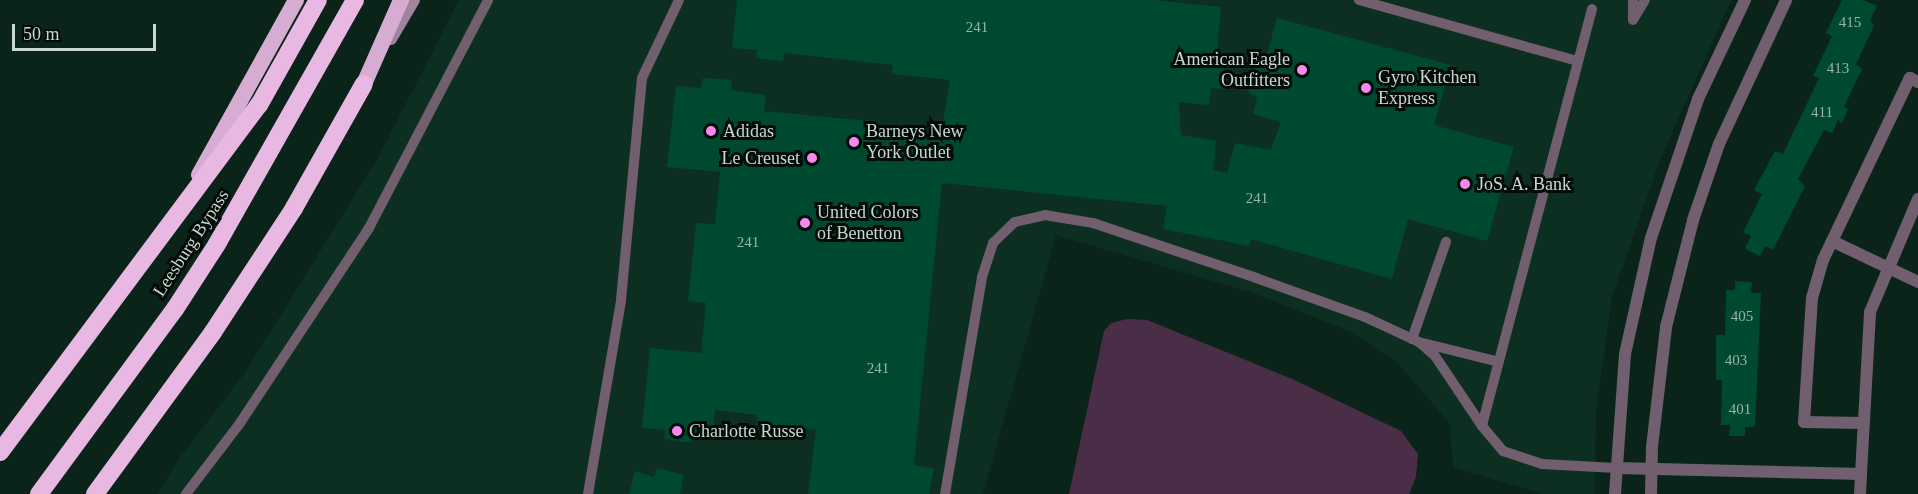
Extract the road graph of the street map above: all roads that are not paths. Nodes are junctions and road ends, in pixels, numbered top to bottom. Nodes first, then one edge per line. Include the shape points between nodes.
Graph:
1 (296, 0) edge
2 (318, 0) edge
3 (355, 0) edge
4 (401, 0) edge
5 (414, 0) edge
6 (488, 0) edge
7 (679, 0) edge
8 (1359, 0) edge
9 (1636, 0) edge
10 (1645, 0) edge
11 (1745, 0) edge
12 (1786, 0) edge
13 (1592, 9) dead end
14 (1578, 61) junction
15 (1918, 82) edge
16 (364, 84) junction
17 (1918, 199) edge
18 (161, 236) junction
19 (1832, 241) junction
20 (1446, 242) dead end
21 (1886, 266) junction
22 (1918, 282) edge
23 (1415, 340) junction
24 (1499, 362) junction
25 (1862, 423) junction
26 (1482, 426) junction
27 (0, 452) edge
28 (1651, 467) junction
29 (1616, 468) junction
30 (1861, 474) junction
31 (39, 494) edge
32 (95, 494) edge
33 (186, 494) edge
34 (588, 494) edge
35 (945, 494) edge
36 (1615, 494) edge
37 (1651, 494) edge
38 (1860, 494) edge

1 - 18 highway, Leesburg Bypass via 229,124
2 - 18 highway via 259,105
3 - 31 highway, Leesburg Bypass via 217,244 175,309
4 - 16 highway
5 - 16 main road
6 - 33 lane via 369,228 240,423
7 - 34 lane via 642,78 619,317
8 - 14 lane
9 - 10 lane via 1633,20
11 - 29 street via 1698,99 1651,238 1625,354
12 - 28 street via 1719,144 1693,220 1666,327
13 - 14 lane
14 - 24 lane
15 - 19 street via 1910,78
16 - 32 highway via 299,199 213,332
17 - 21 street
18 - 27 highway, Leesburg Bypass
19 - 21 street
19 - 25 street via 1812,298 1804,422
20 - 23 lane
21 - 22 street
21 - 25 street via 1866,333
23 - 24 lane
23 - 26 lane via 1435,356
23 - 35 lane via 1365,316 1093,223 1045,215 1015,222 993,243 982,277
24 - 26 lane
25 - 30 street
26 - 29 lane via 1503,451 1542,464
28 - 29 street
28 - 30 street
28 - 37 street
29 - 36 street
30 - 38 street

